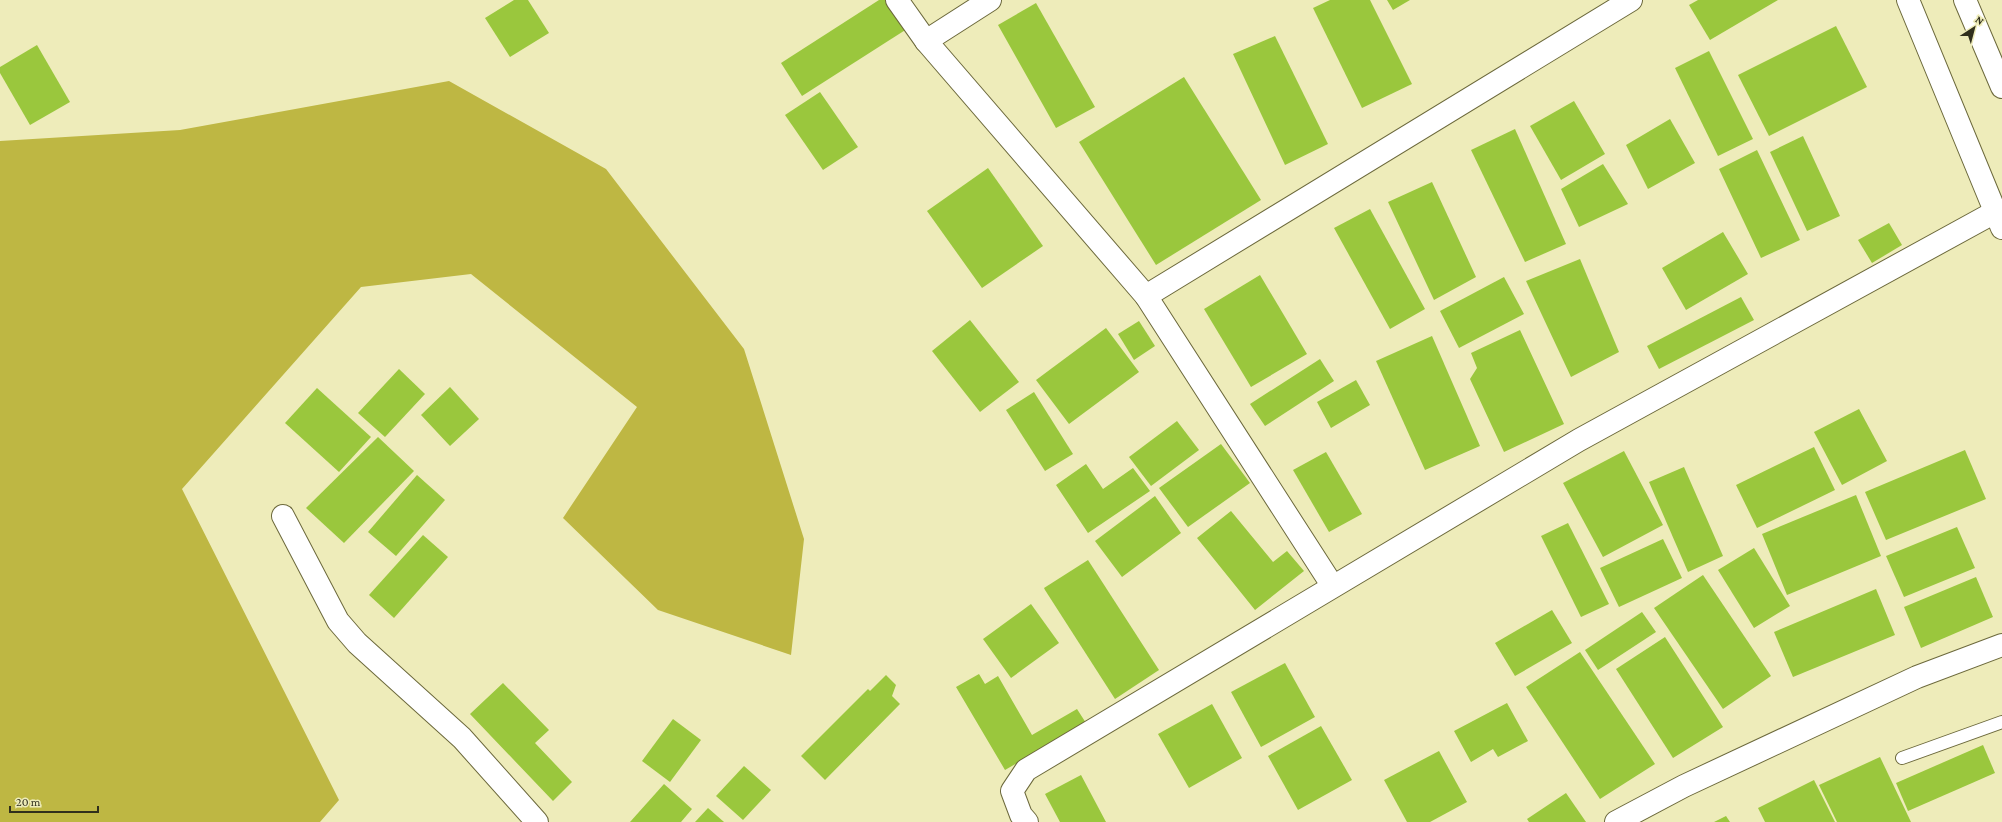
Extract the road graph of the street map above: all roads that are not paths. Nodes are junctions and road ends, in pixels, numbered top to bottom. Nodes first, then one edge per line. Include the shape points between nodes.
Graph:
1 (897, 0) edge
2 (990, 0) edge
3 (1631, 0) edge
4 (1908, 0) edge
5 (1965, 0) edge
6 (926, 41) junction
7 (2002, 87) edge
8 (1998, 220) edge
9 (1146, 296) junction
10 (283, 516) dead end
11 (1332, 585) junction
12 (2002, 645) edge
13 (2002, 722) edge
14 (1902, 758) dead end
15 (537, 822) edge
16 (1027, 822) edge
17 (1616, 822) edge

1 - 6 street
2 - 6 street
3 - 9 street
4 - 8 street
5 - 7 street
6 - 9 street
8 - 11 street via 1586,436
9 - 11 street
10 - 15 street via 338,621 357,643 462,738
11 - 16 street via 1026,770 1012,791 1021,815
12 - 17 street via 1917,677 1684,786
13 - 14 lane

